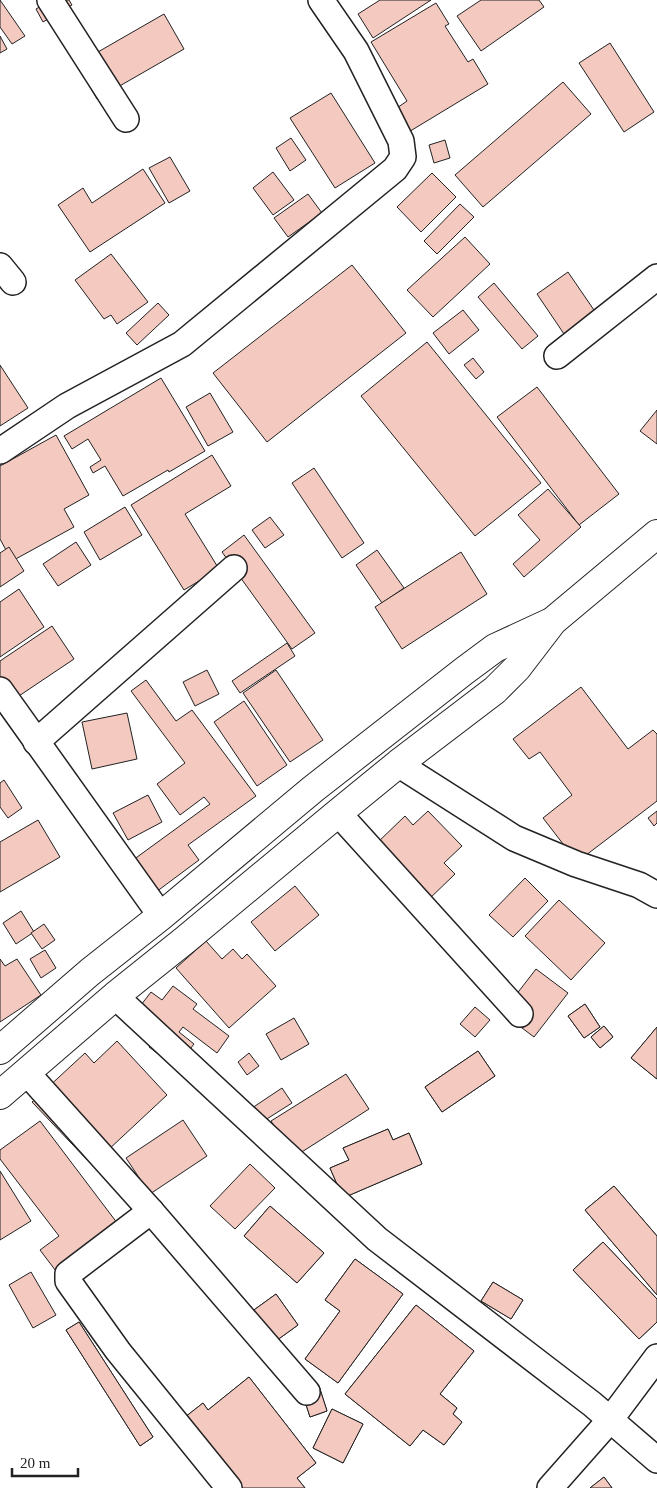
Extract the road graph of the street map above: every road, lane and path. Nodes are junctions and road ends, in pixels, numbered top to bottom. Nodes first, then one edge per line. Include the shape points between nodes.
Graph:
1 (50, 0) edge
2 (321, 0) edge
3 (126, 119) dead end
4 (657, 277) edge
5 (557, 356) dead end
6 (0, 451) edge
7 (657, 534) edge
8 (234, 568) dead end
9 (553, 621) junction
10 (0, 690) edge
11 (36, 742) junction
12 (398, 764) junction
13 (338, 813) junction
14 (657, 895) edge
15 (161, 916) junction
16 (115, 996) junction
17 (520, 1014) dead end
18 (0, 1050) edge
19 (27, 1073) junction
20 (0, 1095) edge
21 (151, 1211) junction
22 (657, 1358) edge
23 (307, 1392) dead end
24 (610, 1420) junction
25 (657, 1460) edge
26 (229, 1488) edge
27 (550, 1488) edge

1 - 3 street
2 - 6 street via 356,52 401,141 403,157 395,169 182,344 67,406
4 - 5 street
7 - 9 main road
8 - 11 street
9 - 12 main road via 517,668 495,690
9 - 15 main road via 495,648 464,671 313,788
10 - 11 street
11 - 15 street
12 - 13 main road
12 - 14 street via 514,838
13 - 16 main road
13 - 17 street
15 - 18 main road
16 - 19 main road
16 - 24 street via 377,1239
19 - 20 main road
19 - 21 street
21 - 23 street
21 - 26 street via 68,1274 68,1281 118,1351
22 - 24 street
24 - 25 street
24 - 27 street

